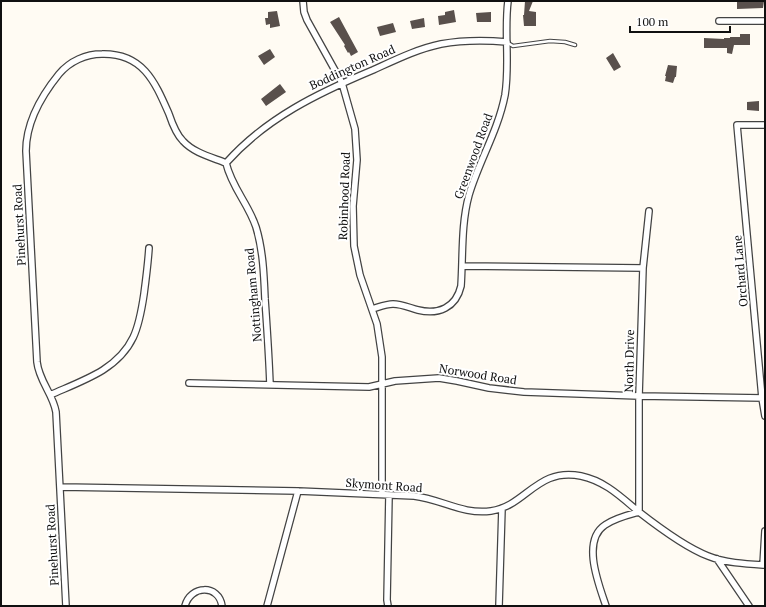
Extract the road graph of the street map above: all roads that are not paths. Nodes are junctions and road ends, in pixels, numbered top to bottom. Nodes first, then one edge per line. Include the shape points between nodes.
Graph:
1 (303, 1) edge
2 (508, 1) edge
3 (718, 21) dead end
4 (765, 21) edge
5 (507, 42) junction
6 (575, 45) dead end
7 (342, 83) junction
8 (765, 125) edge
9 (226, 163) junction
10 (649, 211) dead end
11 (149, 248) dead end
12 (462, 266) junction
13 (642, 268) junction
14 (372, 309) junction
15 (189, 383) dead end
16 (270, 385) junction
17 (382, 385) junction
18 (50, 395) junction
19 (639, 396) junction
20 (764, 398) edge
21 (765, 416) edge
22 (61, 487) junction
23 (298, 491) junction
24 (382, 494) junction
25 (389, 495) junction
26 (502, 508) junction
27 (639, 512) junction
28 (765, 531) edge
29 (716, 559) junction
30 (764, 565) edge
31 (66, 606) edge
32 (185, 606) edge
33 (222, 606) edge
34 (267, 606) edge
35 (388, 606) edge
36 (499, 606) edge
37 (606, 606) edge
38 (750, 606) edge

1 - 7 street, Robinhood Road via 307,19
2 - 5 street, Greenwood Road
3 - 4 street
5 - 6 lane via 513,46 550,41
5 - 7 street, Boddington Road via 470,40 435,46 411,53
5 - 12 street, Greenwood Road via 507,79 502,109 466,208
7 - 9 street, Boddington Road via 280,116
7 - 14 street, Robinhood Road via 357,143 353,210 354,249
8 - 20 street, Orchard Lane via 737,125
9 - 16 street, Nottingham Road via 230,178 252,218 258,238
9 - 18 street, Pinehurst Road via 192,150 183,142 155,83 146,71 132,60 118,55 98,54 73,62 59,75 36,111 26,147 37,362 41,379
10 - 13 street, North Drive
11 - 18 street via 139,322 127,347 104,369
12 - 13 street
12 - 14 street, Greenwood Road via 459,294 445,309 431,312 394,304
13 - 19 street, North Drive
14 - 17 street, Robinhood Road via 381,349
15 - 16 street, Norwood Road
16 - 17 street, Norwood Road
17 - 19 street, Norwood Road via 395,381 439,378 524,392
17 - 24 street, Robinhood Road
18 - 22 street, Pinehurst Road via 56,412
19 - 20 street, Norwood Road
19 - 27 street, North Drive
20 - 21 street, Orchard Lane
22 - 23 street, Skymont Road
22 - 31 street, Pinehurst Road
23 - 24 street, Skymont Road
23 - 34 street
24 - 25 street, Skymont Road
25 - 26 street, Skymont Road via 421,496 471,512
25 - 35 street
26 - 27 street, Skymont Road via 513,503 540,482 569,475 601,482
26 - 36 street
27 - 29 street, Skymont Road via 686,544
27 - 37 street via 604,525 596,536 593,562
28 - 30 street
29 - 30 street, Skymont Road
29 - 38 street
32 - 33 street via 192,594 205,589 218,595

